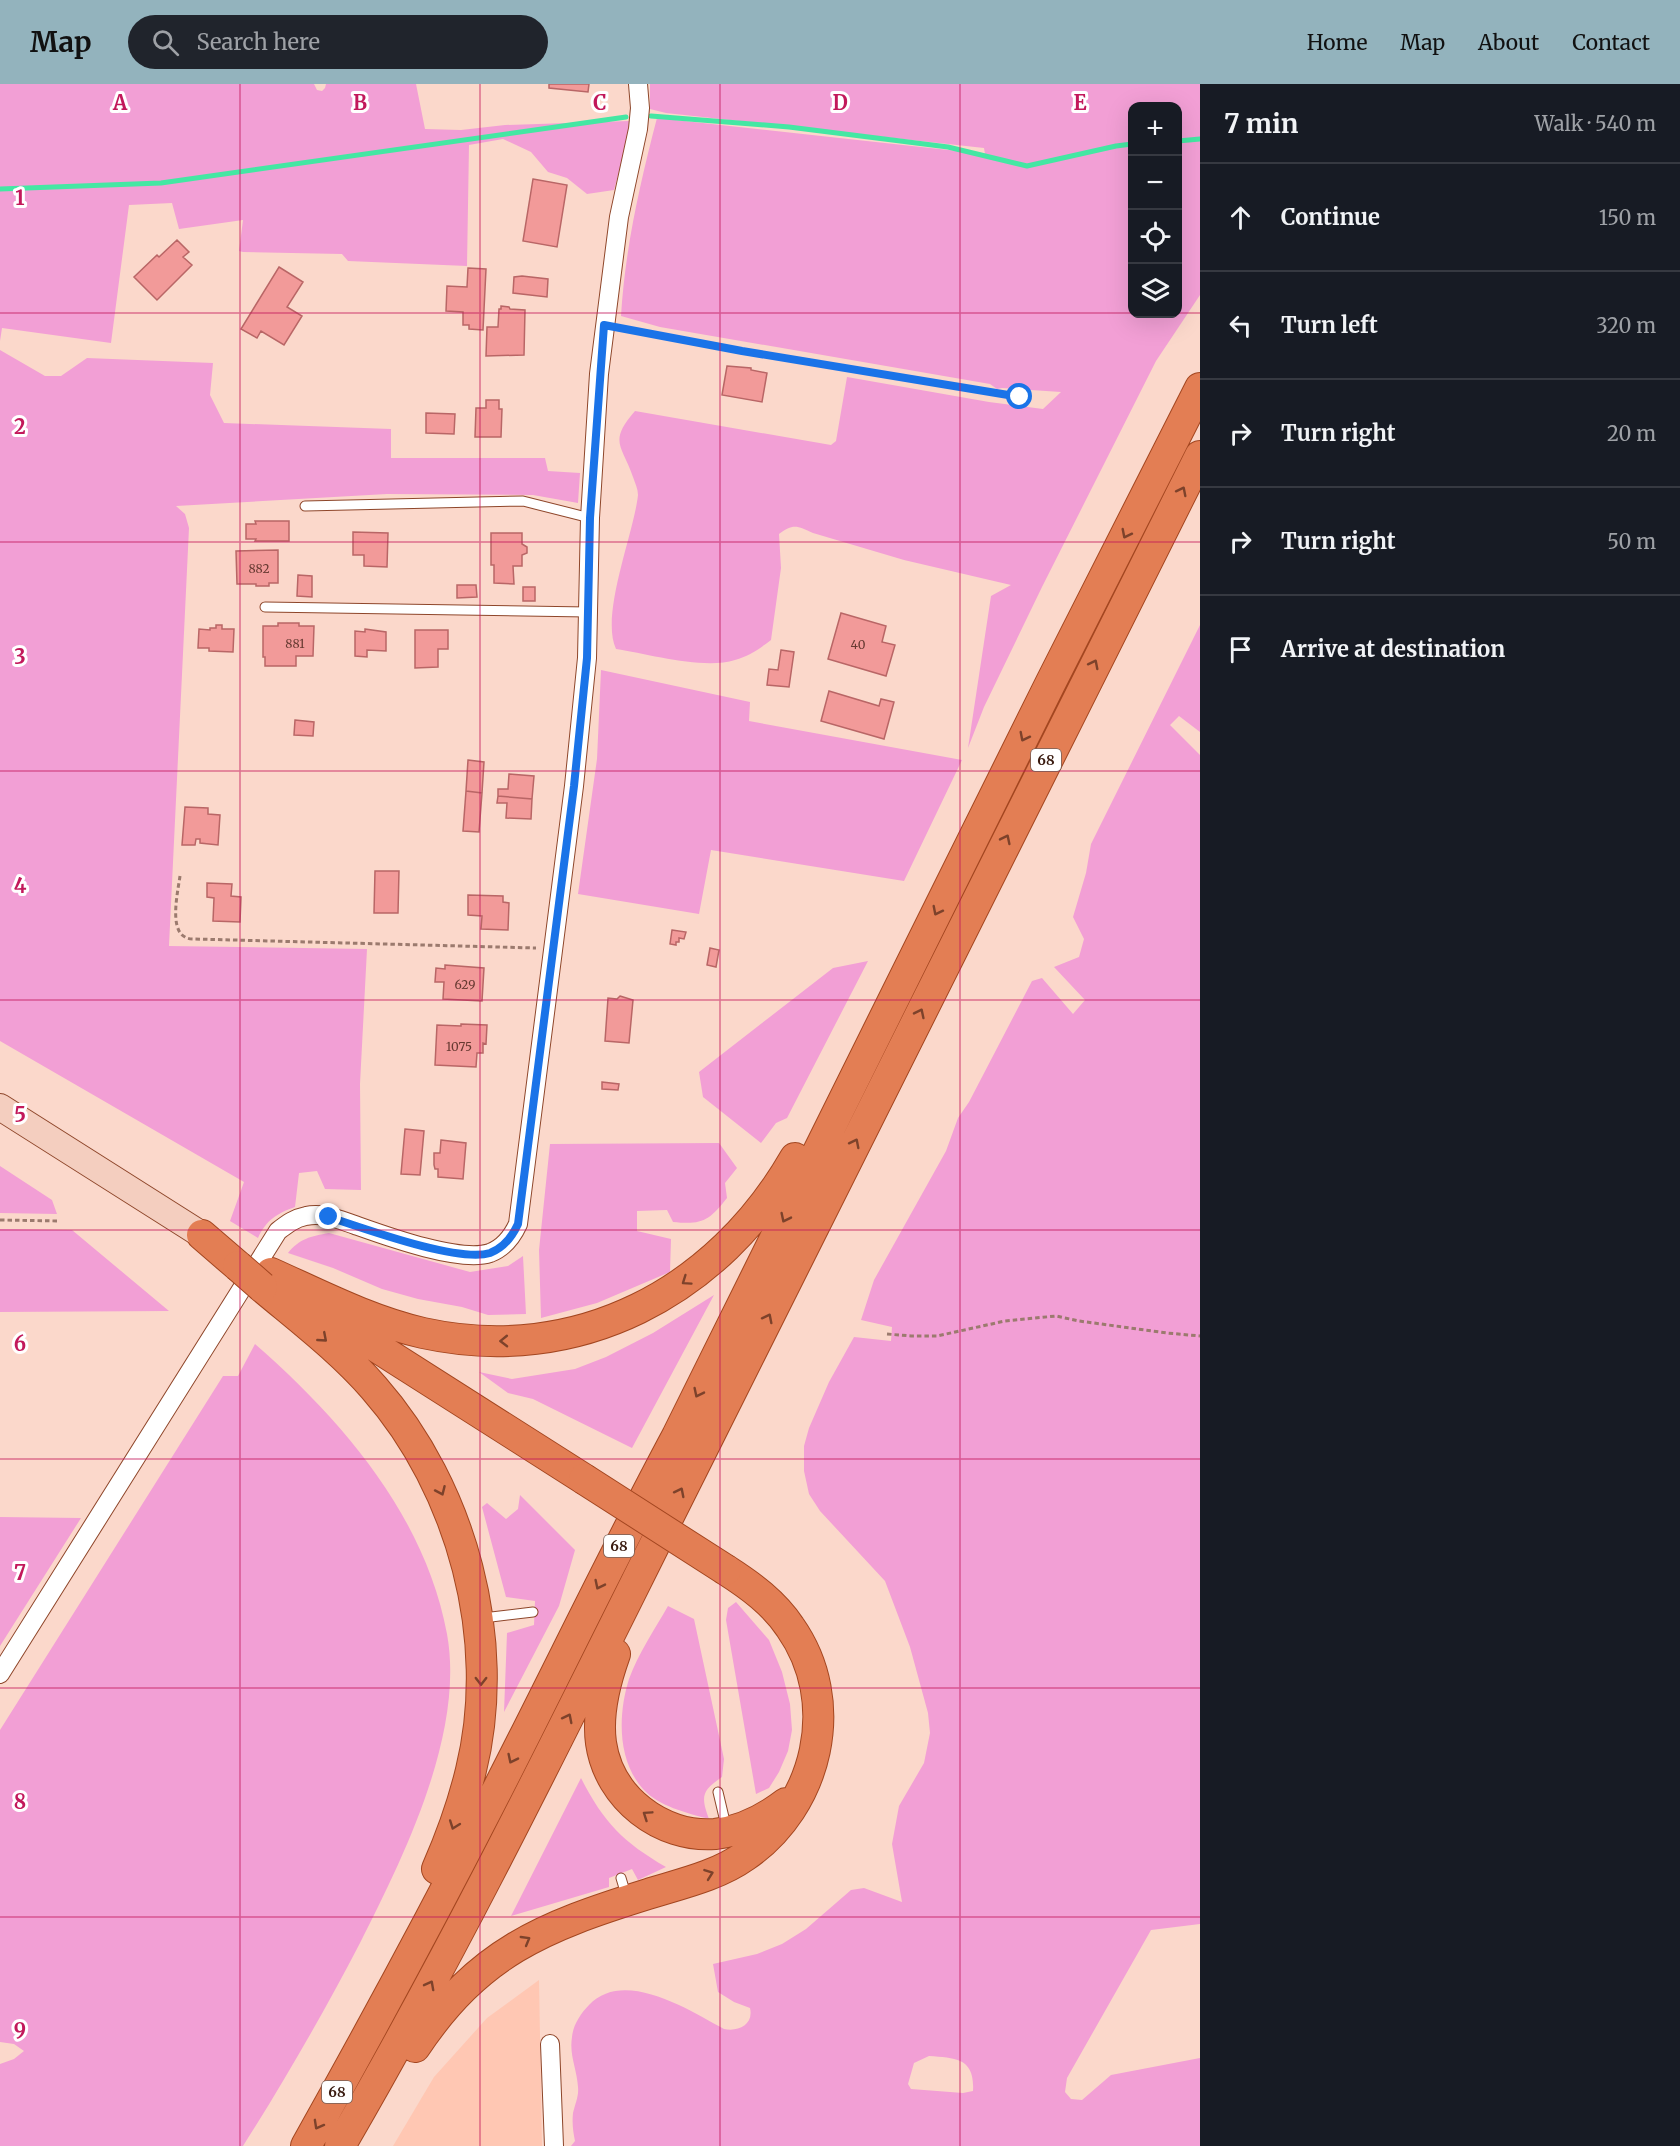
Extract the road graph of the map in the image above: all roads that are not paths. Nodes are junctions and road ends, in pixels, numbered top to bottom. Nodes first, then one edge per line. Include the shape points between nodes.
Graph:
1 (638, 84) edge
2 (1200, 388) edge
3 (1200, 456) edge
4 (305, 506) dead end
5 (590, 518) junction
6 (265, 607) dead end
7 (588, 612) junction
8 (866, 1053) junction
9 (0, 1107) edge
10 (202, 1235) joint
11 (267, 1279) junction
12 (654, 1545) junction
13 (533, 1612) dead end
14 (477, 1618) junction
15 (0, 1674) edge
16 (808, 1778) junction
17 (718, 1792) dead end
18 (727, 1832) junction
19 (367, 2038) junction
20 (550, 2044) dead end
21 (306, 2146) edge
22 (340, 2146) edge
23 (352, 2146) edge
24 (554, 2146) edge

1 - 5 street via 638,129 619,217 604,325
2 -> 8 highway, 68
12 -> 3 highway, 68
4 - 5 lane via 523,501
5 - 7 street
6 - 7 lane
7 - 15 street via 574,786 518,1224 509,1239 495,1250 468,1256 318,1215 297,1218 278,1231
8 -> 11 highway via 831,1086 783,1179 731,1244 659,1299 614,1320 537,1339 477,1341 383,1322
8 -> 19 highway, 68 via 492,1800
9 - 10 main road
10 - 11 highway
11 -> 14 highway via 374,1387 410,1435 438,1484 459,1534
11 - 16 highway, bridge via 748,1584 780,1614 807,1658 818,1697 819,1718
18 -> 12 highway via 698,1834 652,1820 618,1787 604,1759 600,1728 605,1685 617,1647 644,1594
22 -> 12 highway, 68 via 398,2046 500,1852
13 - 14 lane
14 -> 19 highway via 481,1696 471,1769 458,1816 426,1897 388,1968
16 - 18 highway via 774,1812
23 -> 16 highway via 368,2130 427,2029 478,1973 535,1935 624,1889 704,1876 742,1858 775,1831
17 - 18 lane
19 -> 21 highway, 68
20 - 24 street

